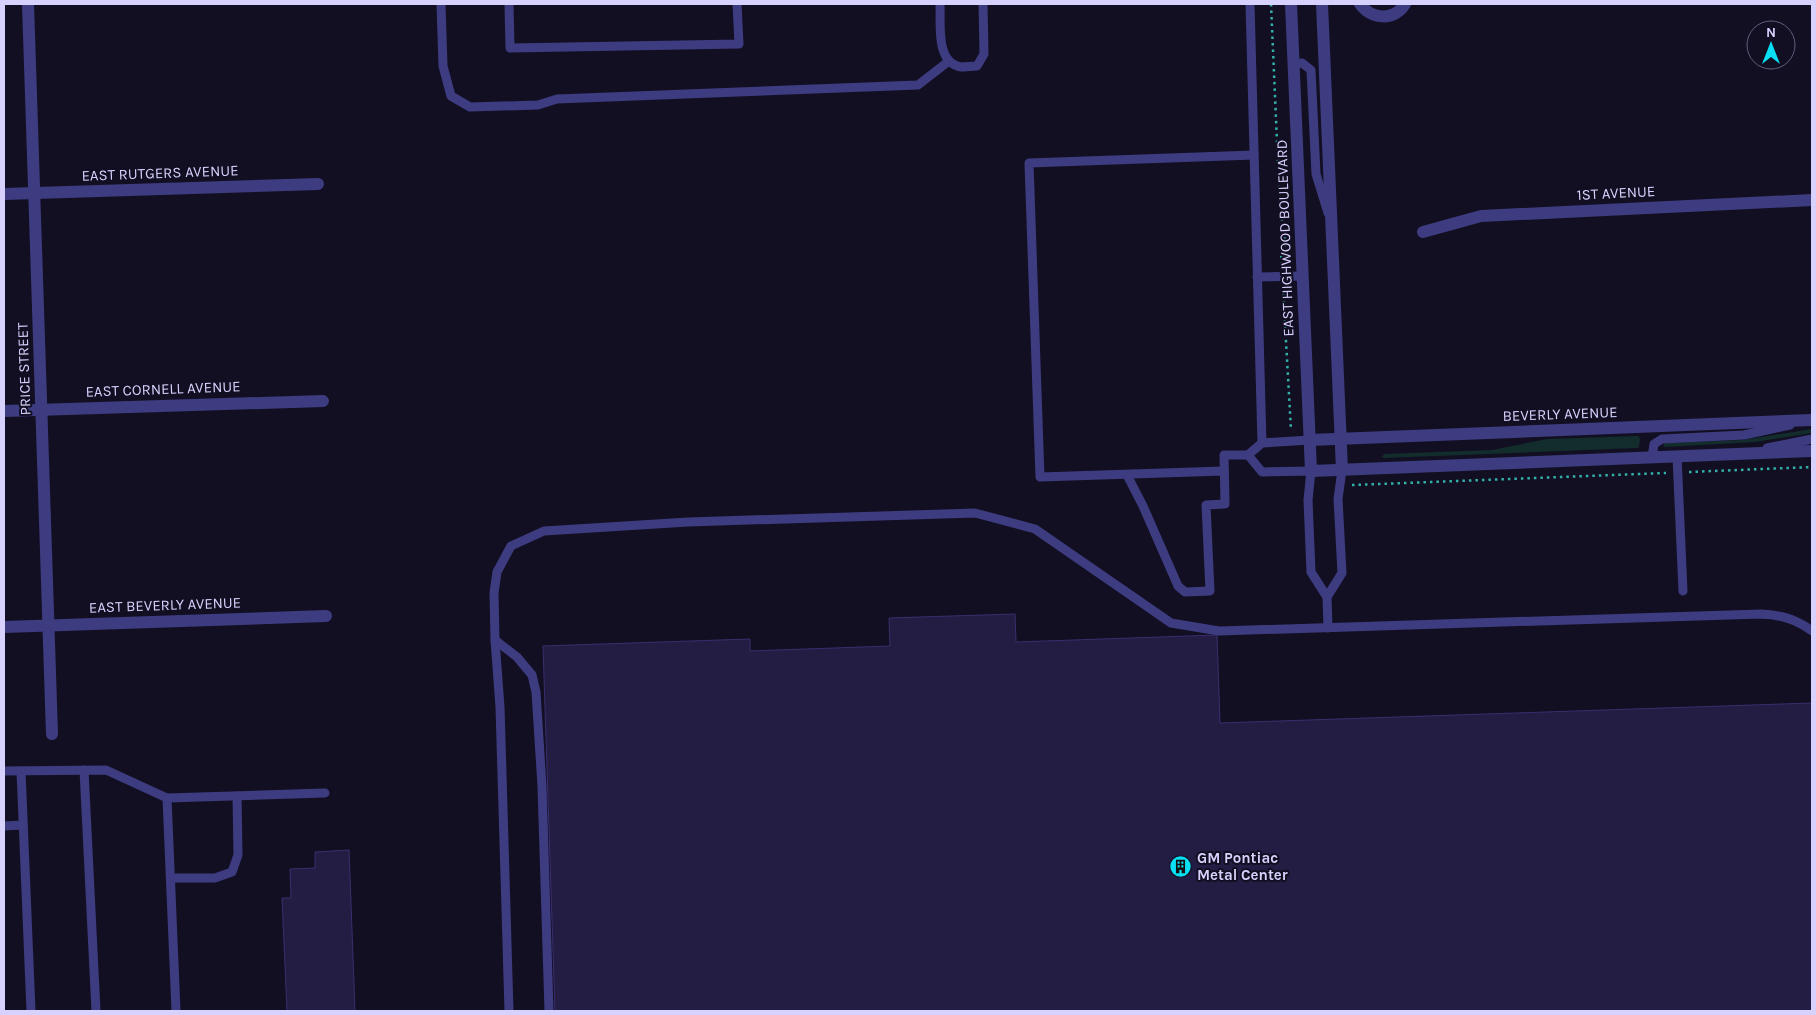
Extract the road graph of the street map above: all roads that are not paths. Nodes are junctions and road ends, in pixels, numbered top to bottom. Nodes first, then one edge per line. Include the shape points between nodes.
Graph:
1 (28, 4) edge
2 (441, 4) edge
3 (509, 4) edge
4 (737, 4) edge
5 (940, 4) edge
6 (983, 4) edge
7 (1250, 4) edge
8 (1291, 4) edge
9 (1322, 4) edge
10 (1360, 4) edge
11 (1405, 4) edge
12 (949, 61) junction
13 (1293, 64) junction
14 (1254, 155) junction
15 (318, 184) dead end
16 (34, 193) junction
17 (4, 194) edge
18 (1812, 200) edge
19 (1331, 225) junction
20 (1423, 232) dead end
21 (1303, 276) junction
22 (1258, 277) junction
23 (322, 400) dead end
24 (41, 410) junction
25 (4, 411) edge
26 (1812, 420) edge
27 (1340, 439) junction
28 (1812, 439) edge
29 (1310, 440) junction
30 (1262, 443) junction
31 (1812, 451) edge
32 (1740, 454) junction
33 (1248, 455) junction
34 (1676, 456) junction
35 (1652, 458) junction
36 (1342, 470) junction
37 (1224, 471) junction
38 (1311, 471) junction
39 (1127, 474) junction
40 (1683, 591) dead end
41 (1328, 598) junction
42 (326, 616) dead end
43 (48, 625) junction
44 (4, 627) edge
45 (1328, 628) junction
46 (1812, 631) edge
47 (495, 640) junction
48 (52, 734) dead end
49 (84, 770) junction
50 (4, 771) edge
51 (21, 771) junction
52 (325, 793) dead end
53 (237, 796) junction
54 (167, 798) junction
55 (23, 825) junction
56 (4, 826) edge
57 (170, 878) junction
58 (31, 1011) edge
59 (96, 1011) edge
60 (176, 1011) edge
61 (509, 1011) edge
62 (549, 1011) edge

1 - 16 street, PRICE STREET
2 - 12 lane via 442,66 451,96 470,107 538,105 557,99 918,85
3 - 4 lane via 510,48 739,44
5 - 12 lane via 941,46
6 - 12 lane via 984,54 977,66 960,67
7 - 14 lane
8 - 13 street, EAST HIGHWOOD BOULEVARD
9 - 19 street
10 - 11 street via 1371,14 1385,17 1398,12
13 - 19 lane via 1302,63 1311,70 1316,174
13 - 21 street, EAST HIGHWOOD BOULEVARD
14 - 22 lane
14 - 39 lane via 1029,163 1040,477
15 - 16 street, EAST RUTGERS AVENUE
16 - 17 street, EAST RUTGERS AVENUE
16 - 24 street, PRICE STREET
18 - 20 street, 1ST AVENUE via 1481,216
19 - 27 street
21 - 22 lane
21 - 29 street, EAST HIGHWOOD BOULEVARD
22 - 30 lane
23 - 24 street, EAST CORNELL AVENUE
24 - 25 street, EAST CORNELL AVENUE
24 - 43 street, PRICE STREET
26 - 27 street, BEVERLY AVENUE
26 - 35 lane via 1744,435 1662,439 1654,444
27 - 29 street, BEVERLY AVENUE
27 - 36 street
28 - 32 lane
29 - 30 lane
29 - 38 street, EAST HIGHWOOD BOULEVARD
30 - 33 lane
31 - 32 street
32 - 34 street
33 - 37 lane via 1224,456
33 - 38 lane via 1262,472
34 - 35 street
34 - 40 lane
35 - 36 street
36 - 38 street
36 - 41 lane via 1338,499 1342,573
37 - 39 lane
37 - 39 lane via 1225,504 1206,505 1210,591 1185,592 1178,586
38 - 41 lane via 1308,500 1311,572
41 - 45 lane
42 - 43 street, EAST BEVERLY AVENUE
43 - 44 street, EAST BEVERLY AVENUE
43 - 48 street, PRICE STREET
45 - 46 lane via 1775,614 1792,618
45 - 47 lane via 1219,631 1171,623 1034,529 975,513 688,522 544,531 511,546 497,572
47 - 61 lane
47 - 62 lane via 517,657 532,675 536,692
49 - 51 lane
49 - 54 lane via 106,770
49 - 59 lane
50 - 51 lane
51 - 55 lane
52 - 53 lane
53 - 54 lane
53 - 57 lane via 238,855 232,872 215,878
54 - 57 lane
55 - 56 lane
55 - 58 lane
57 - 60 lane

